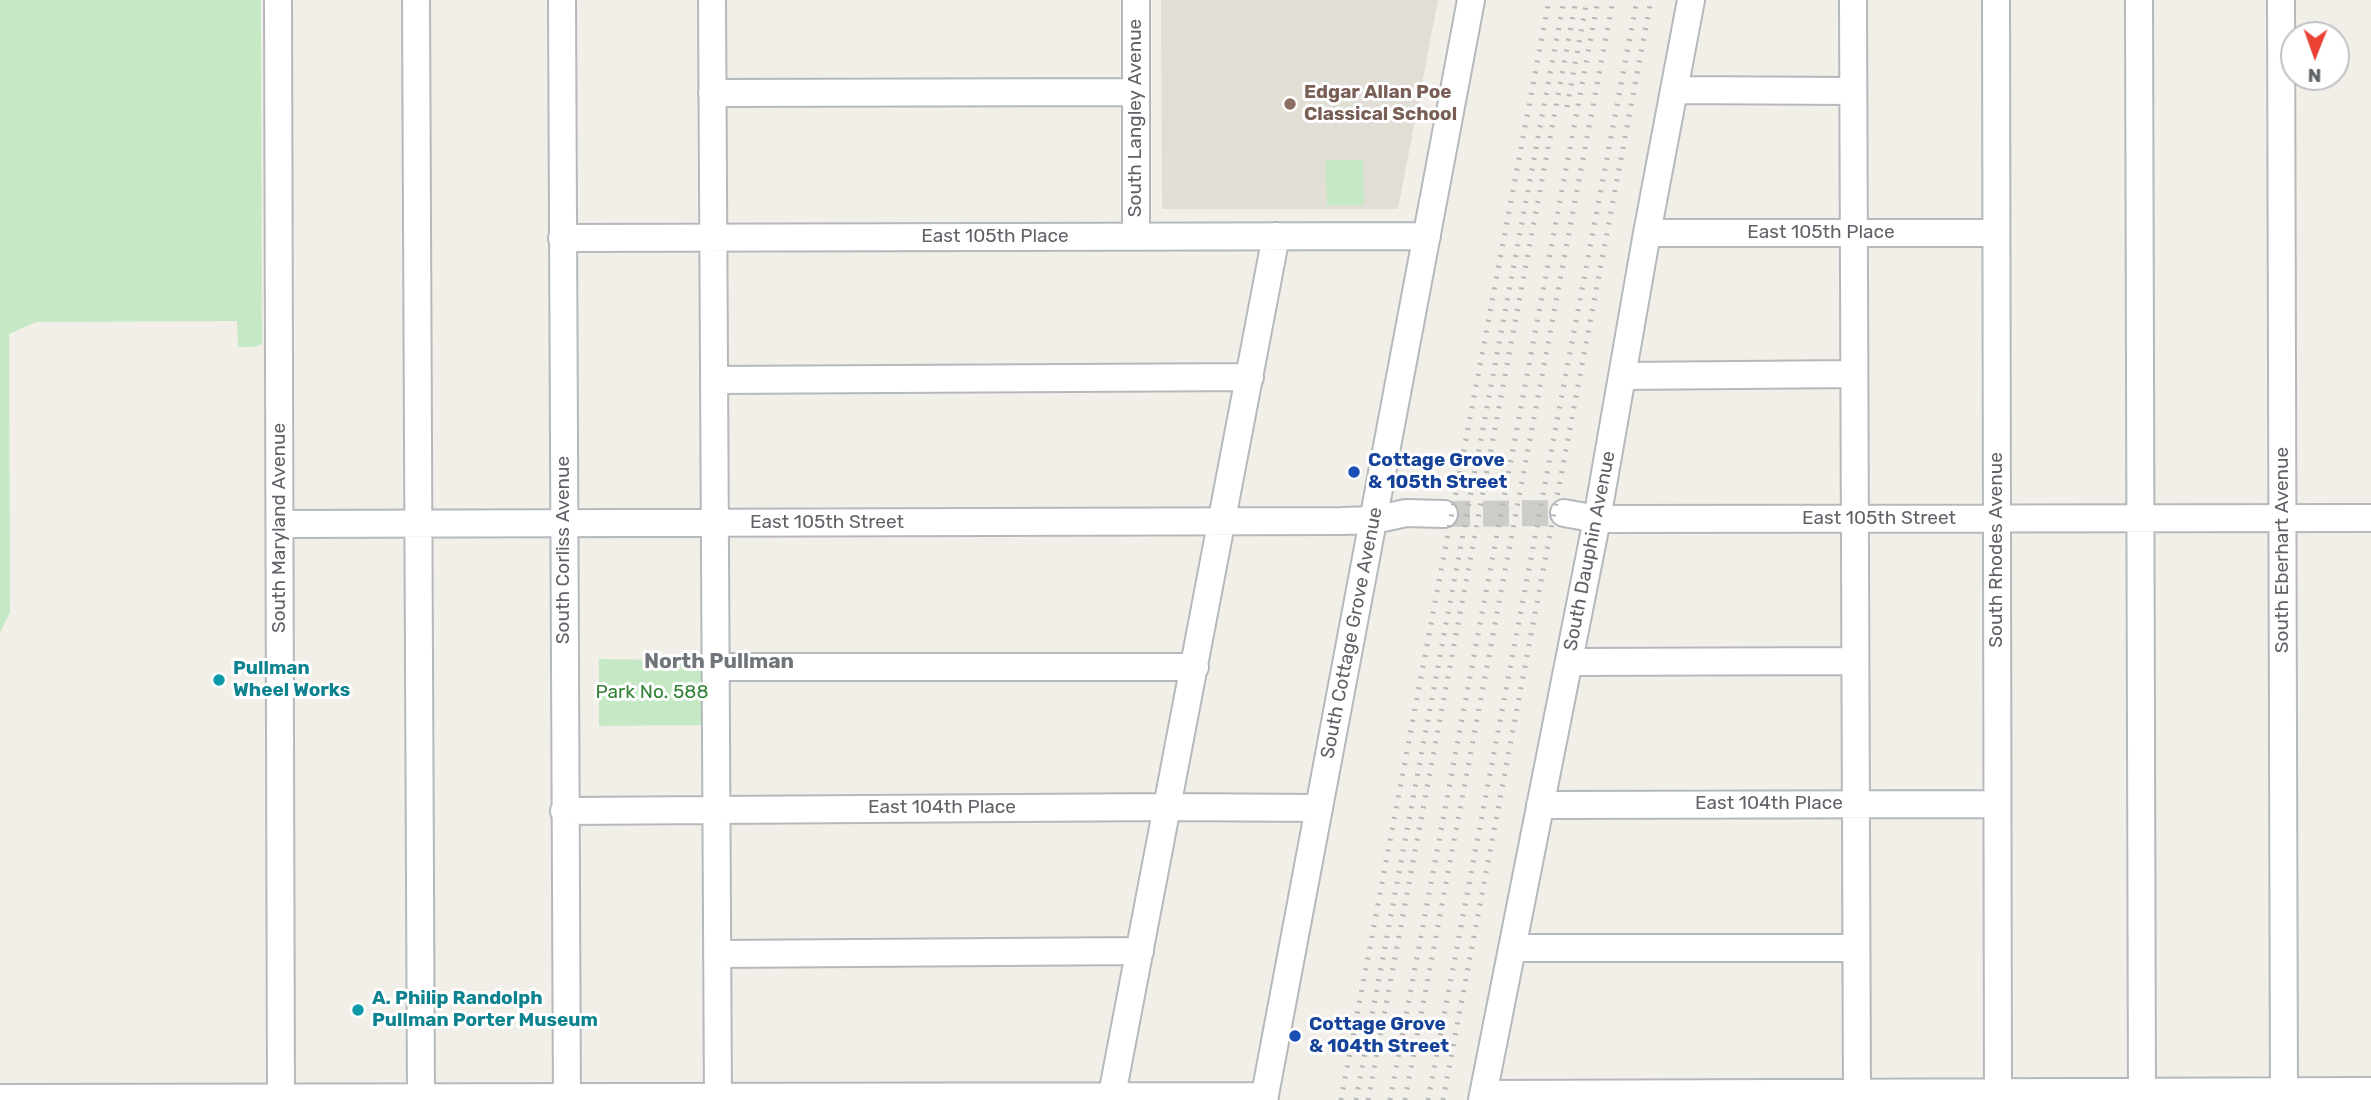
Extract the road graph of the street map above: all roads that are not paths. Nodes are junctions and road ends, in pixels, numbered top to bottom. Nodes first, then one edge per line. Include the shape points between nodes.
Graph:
1 (278, 0) edge
2 (416, 0) edge
3 (562, 0) edge
4 (712, 0) edge
5 (1136, 0) edge
6 (1471, 0) edge
7 (1691, 0) edge
8 (1853, 0) edge
9 (1996, 0) edge
10 (2139, 0) edge
11 (2281, 0) edge
12 (1674, 90) junction
13 (1853, 90) junction
14 (1136, 92) junction
15 (712, 93) junction
16 (1647, 233) junction
17 (1853, 233) junction
18 (1996, 233) junction
19 (1276, 236) junction
20 (1427, 236) junction
21 (1136, 237) junction
22 (562, 238) junction
23 (713, 238) junction
24 (1854, 374) junction
25 (1622, 376) junction
26 (1250, 377) junction
27 (714, 380) junction
28 (2283, 518) junction
29 (1597, 519) junction
30 (1854, 519) junction
31 (1997, 519) junction
32 (2141, 519) junction
33 (2371, 519) edge
34 (1374, 520) junction
35 (1222, 521) junction
36 (1562, 521) tunnel mouth
37 (1443, 522) tunnel mouth
38 (715, 523) junction
39 (279, 524) junction
40 (418, 524) junction
41 (564, 524) junction
42 (1854, 661) junction
43 (1569, 662) junction
44 (716, 667) junction
45 (1195, 667) junction
46 (1854, 804) junction
47 (1997, 804) junction
48 (1540, 805) junction
49 (1168, 807) junction
50 (1319, 808) junction
51 (716, 810) junction
52 (564, 811) junction
53 (1512, 948) junction
54 (1856, 948) junction
55 (1140, 951) junction
56 (717, 954) junction
57 (2371, 1091) edge
58 (1857, 1096) edge
59 (1998, 1096) edge
60 (2142, 1096) edge
61 (2284, 1096) edge
62 (1483, 1097) edge
63 (0, 1098) edge
64 (282, 1098) junction
65 (422, 1098) junction
66 (1111, 1098) edge
67 (1265, 1098) edge
68 (567, 1099) edge
69 (718, 1099) edge

1 - 39 street, South Maryland Avenue
2 - 40 street
3 - 22 street, South Corliss Avenue
4 - 15 street
5 - 14 street, South Langley Avenue
6 - 20 street, South Cottage Grove Avenue
7 - 12 street, South Dauphin Avenue
8 - 13 street
9 - 18 street, South Rhodes Avenue
10 - 32 street
11 - 28 street, South Eberhart Avenue
12 - 13 street
12 - 16 street, South Dauphin Avenue
13 - 17 street
14 - 15 street
14 - 21 street, South Langley Avenue
15 - 23 street
16 - 17 street, East 105th Place
16 - 25 street, South Dauphin Avenue
17 - 18 street, East 105th Place
17 - 24 street
18 - 31 street, South Rhodes Avenue
19 - 20 street, East 105th Place
19 - 21 street, East 105th Place
19 - 26 street
20 - 34 street, South Cottage Grove Avenue
21 - 23 street, East 105th Place
22 - 23 street, East 105th Place
22 - 41 street, South Corliss Avenue
23 - 27 street
24 - 25 street
24 - 30 street
25 - 29 street, South Dauphin Avenue
26 - 27 street
26 - 35 street
27 - 38 street
28 - 32 street, East 105th Street
28 - 33 street, East 105th Street
28 - 61 street, South Eberhart Avenue
29 - 30 street, East 105th Street
29 - 36 street, East 105th Street
29 - 43 street, South Dauphin Avenue
30 - 31 street, East 105th Street
30 - 42 street
31 - 32 street, East 105th Street
31 - 47 street, South Rhodes Avenue
32 - 60 street
34 - 35 street, East 105th Street
34 - 37 street, East 105th Street via 1406,513
34 - 50 street, South Cottage Grove Avenue
35 - 38 street, East 105th Street
35 - 45 street
38 - 41 street, East 105th Street
38 - 44 street
39 - 40 street, East 105th Street
39 - 64 street, South Maryland Avenue
40 - 41 street, East 105th Street
40 - 65 street
41 - 52 street, South Corliss Avenue
42 - 43 street
42 - 46 street
43 - 48 street, South Dauphin Avenue
44 - 45 street
44 - 51 street
45 - 49 street
46 - 47 street, East 104th Place
46 - 48 street, East 104th Place
46 - 54 street
47 - 59 street, South Rhodes Avenue
48 - 53 street, South Dauphin Avenue
49 - 50 street, East 104th Place
49 - 51 street, East 104th Place
49 - 55 street
50 - 67 street, South Cottage Grove Avenue
51 - 52 street, East 104th Place
51 - 56 street
52 - 68 street, South Corliss Avenue
53 - 54 street
53 - 62 street, South Dauphin Avenue
54 - 58 street
55 - 56 street
55 - 66 street
56 - 69 street
57 - 61 street
58 - 59 street
58 - 62 street
59 - 60 street
60 - 61 street
63 - 64 street
64 - 65 street
65 - 68 street
66 - 67 street
66 - 69 street
68 - 69 street

